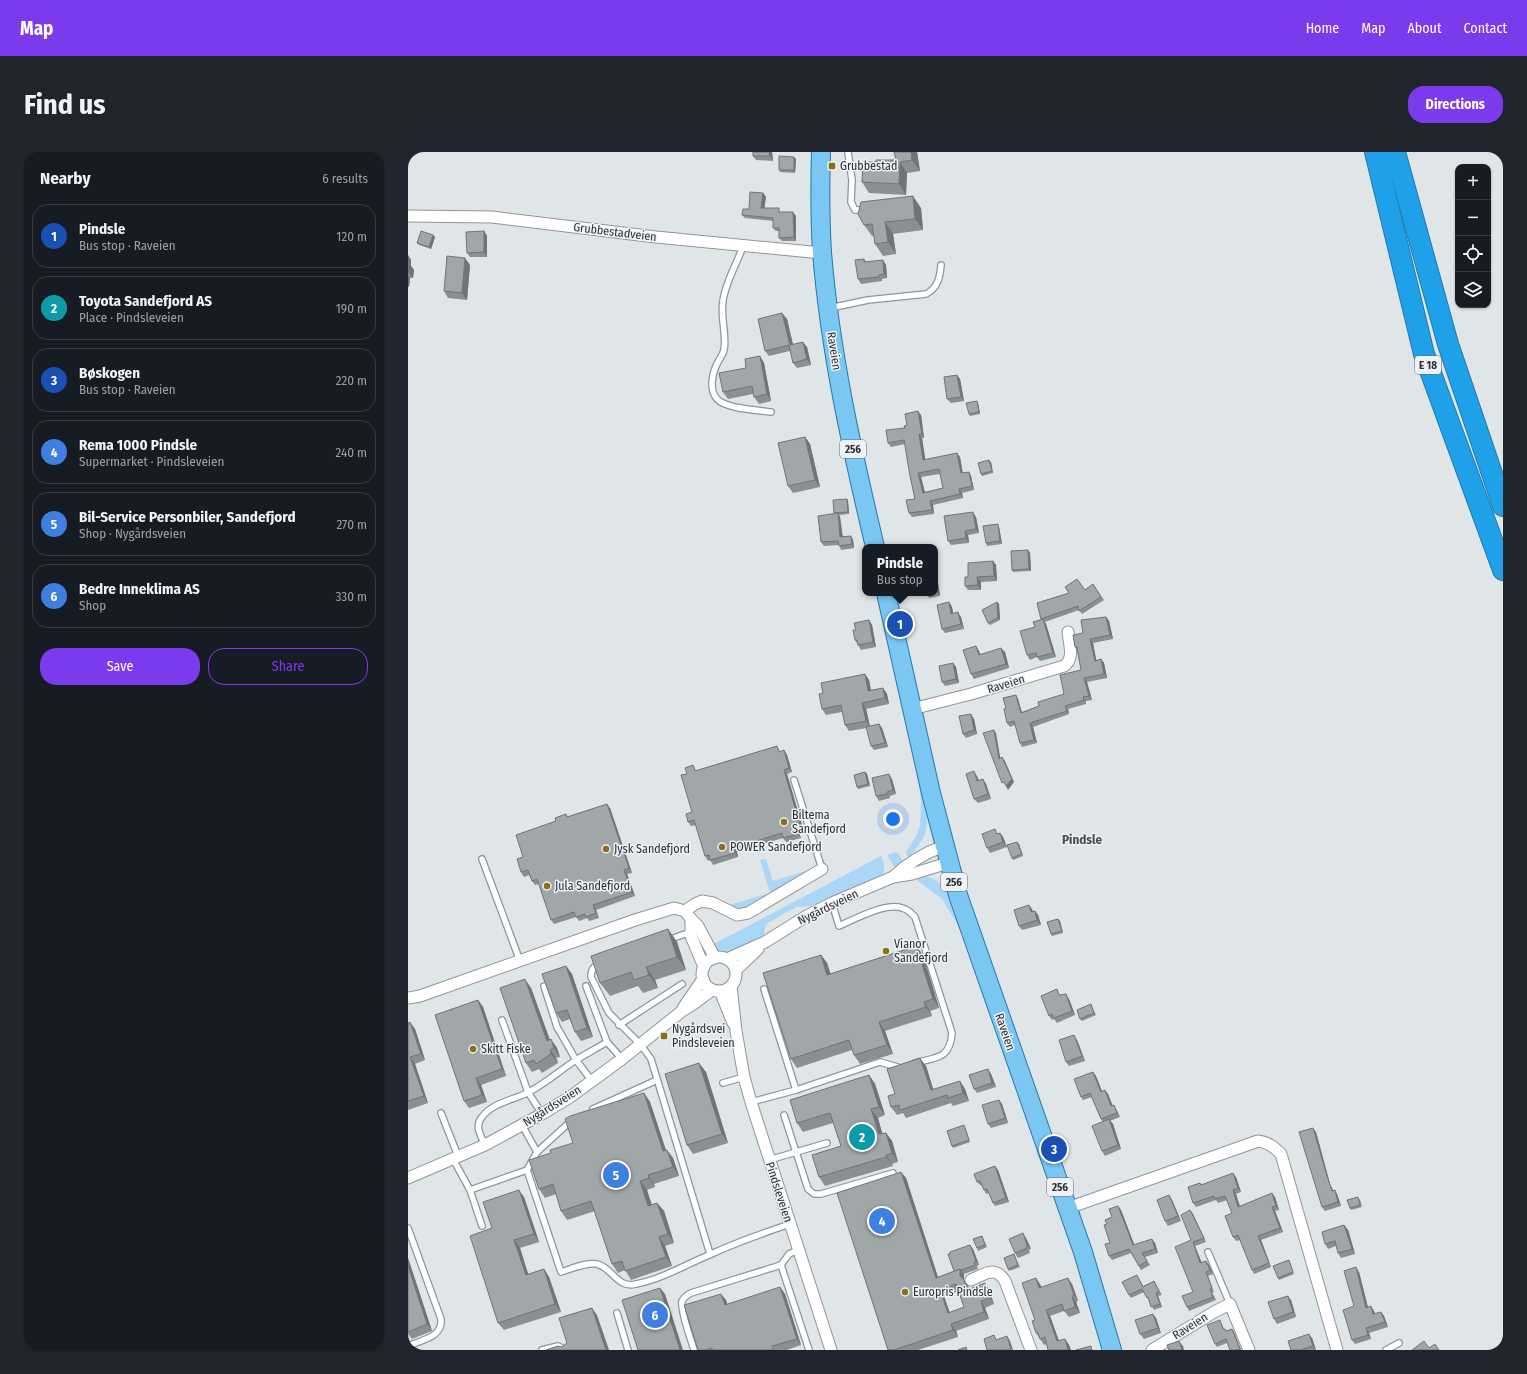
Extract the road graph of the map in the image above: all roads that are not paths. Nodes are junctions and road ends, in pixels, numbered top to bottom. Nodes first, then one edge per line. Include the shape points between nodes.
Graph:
1 (821, 152) edge
2 (848, 152) edge
3 (1375, 152) edge
4 (1395, 152) edge
5 (869, 209) edge
6 (408, 216) edge
7 (743, 246) junction
8 (822, 253) junction
9 (942, 265) dead end
10 (828, 308) junction
11 (771, 412) dead end
12 (1503, 506) edge
13 (874, 544) edge
14 (1503, 570) edge
15 (887, 596) edge
16 (1068, 632) dead end
17 (912, 709) junction
18 (794, 780) dead end
19 (944, 846) junction
20 (482, 859) dead end
21 (948, 863) junction
22 (822, 869) joint
23 (893, 877) junction
24 (832, 903) junction
25 (688, 915) junction
26 (685, 934) dead end
27 (664, 941) edge
28 (766, 942) junction
29 (715, 958) junction
30 (727, 959) junction
31 (520, 960) junction
32 (607, 961) edge
33 (704, 967) junction
34 (736, 970) junction
35 (703, 979) junction
36 (682, 984) dead end
37 (544, 986) edge
38 (586, 986) dead end
39 (731, 986) junction
40 (764, 989) edge
41 (716, 991) junction
42 (408, 998) edge
43 (682, 1011) junction
44 (502, 1020) dead end
45 (619, 1025) junction
46 (736, 1031) junction
47 (607, 1042) junction
48 (641, 1045) junction
49 (622, 1059) junction
50 (576, 1060) junction
51 (744, 1077) junction
52 (657, 1080) junction
53 (592, 1081) junction
54 (723, 1084) dead end
55 (796, 1090) junction
56 (528, 1092) junction
57 (751, 1102) junction
58 (441, 1113) dead end
59 (585, 1113) edge
60 (542, 1114) junction
61 (784, 1115) dead end
62 (574, 1119) edge
63 (522, 1125) junction
64 (827, 1142) dead end
65 (485, 1145) junction
66 (537, 1152) junction
67 (796, 1153) junction
68 (456, 1157) junction
69 (769, 1160) junction
70 (527, 1170) junction
71 (894, 1172) dead end
72 (408, 1178) edge
73 (470, 1190) junction
74 (1068, 1208) junction
75 (790, 1224) junction
76 (482, 1226) dead end
77 (408, 1228) edge
78 (798, 1250) junction
79 (1208, 1252) dead end
80 (710, 1254) junction
81 (781, 1265) junction
82 (971, 1280) dead end
83 (1230, 1304) junction
84 (617, 1313) dead end
85 (1399, 1343) dead end
86 (408, 1346) edge
87 (542, 1350) edge
88 (565, 1350) edge
89 (628, 1350) edge
90 (694, 1350) edge
91 (809, 1350) edge
92 (831, 1350) edge
93 (1032, 1350) edge
94 (1112, 1350) edge
95 (1152, 1350) edge
96 (1249, 1350) edge
97 (1337, 1350) edge
98 (1386, 1350) edge

1 - 8 main road, Raveien / 256
2 - 5 lane via 852,206 855,210
3 - 14 highway, E 18 via 1424,354
4 - 12 highway, E 18 via 1448,344
6 - 7 street, Grubbestadveien via 492,216
7 - 8 street, Grubbestadveien
7 - 11 lane via 722,301 725,343 714,371 713,390 722,403
8 - 10 main road, Raveien / 256
9 - 10 lane via 937,285 926,294 868,300
10 - 13 main road, Raveien / 256 via 842,398
15 - 17 main road, Raveien / 256
16 - 17 street, Raveien via 1071,654 1068,664 1064,666
17 - 19 main road, Raveien / 256
18 - 22 lane
19 - 21 main road, Raveien / 256
19 - 23 street, Nygårdsveien via 931,850 907,864
20 - 31 lane
21 - 23 street, Nygårdsveien
21 - 74 main road, Raveien / 256 via 967,925
22 - 25 street via 748,913 737,915 713,903 702,902 695,904
23 - 24 street, Nygårdsveien
24 - 28 street, Nygårdsveien
24 - 55 lane via 839,926 893,906 902,908 915,917 952,1033 951,1044 942,1056 900,1068 880,1062
25 - 29 street via 700,928
25 - 31 street via 674,908 661,911
25 - 33 street via 692,936
26 - 27 lane
28 - 30 street, Nygårdsveien
28 - 34 street, Nygårdsveien
29 - 30 street
29 - 33 street
30 - 34 street
31 - 42 street
32 - 45 lane via 593,967 591,977 604,1006
33 - 35 street
34 - 39 street via 735,980
35 - 41 street via 705,984
35 - 43 street, Nygårdsveien
36 - 45 lane
37 - 50 lane via 557,1027
38 - 47 lane
39 - 41 street via 726,990
39 - 46 street, Pindsleveien
40 - 55 lane
41 - 43 street, Nygårdsveien
41 - 46 street, Pindsleveien
43 - 48 street, Nygårdsveien
44 - 56 lane
45 - 48 lane
46 - 51 street, Pindsleveien
47 - 49 lane
47 - 50 lane
48 - 49 street, Nygårdsveien
48 - 52 lane via 651,1059
49 - 53 street, Nygårdsveien
50 - 53 lane
50 - 56 lane
51 - 54 lane
51 - 57 street, Pindsleveien
52 - 59 lane
52 - 80 lane
53 - 60 street, Nygårdsveien
55 - 57 lane
56 - 60 lane
56 - 65 lane via 489,1110 481,1117 478,1129
57 - 69 street, Pindsleveien
58 - 68 lane
60 - 63 street, Nygårdsveien
61 - 67 lane
62 - 66 lane
63 - 65 street, Nygårdsveien
63 - 66 lane
64 - 67 lane
65 - 68 street, Nygårdsveien
66 - 70 lane
67 - 69 lane
67 - 71 lane via 808,1189 814,1194
68 - 72 street, Nygårdsveien
68 - 73 lane
69 - 75 street, Pindsleveien
70 - 73 lane
70 - 80 lane via 561,1272 596,1264 620,1282 635,1285 676,1271
73 - 76 lane
74 - 94 main road, Raveien / 256
74 - 97 street via 1258,1141 1268,1144 1281,1154
75 - 78 street, Pindsleveien
75 - 80 lane
77 - 86 lane via 441,1319 439,1330 434,1336
78 - 81 lane via 789,1254
78 - 92 street, Pindsleveien
79 - 83 lane
81 - 90 lane via 685,1296 682,1308
81 - 91 lane
82 - 93 street via 993,1271 1002,1276
83 - 95 street, Raveien
83 - 96 street
84 - 89 lane
85 - 98 lane
87 - 88 lane via 558,1346

